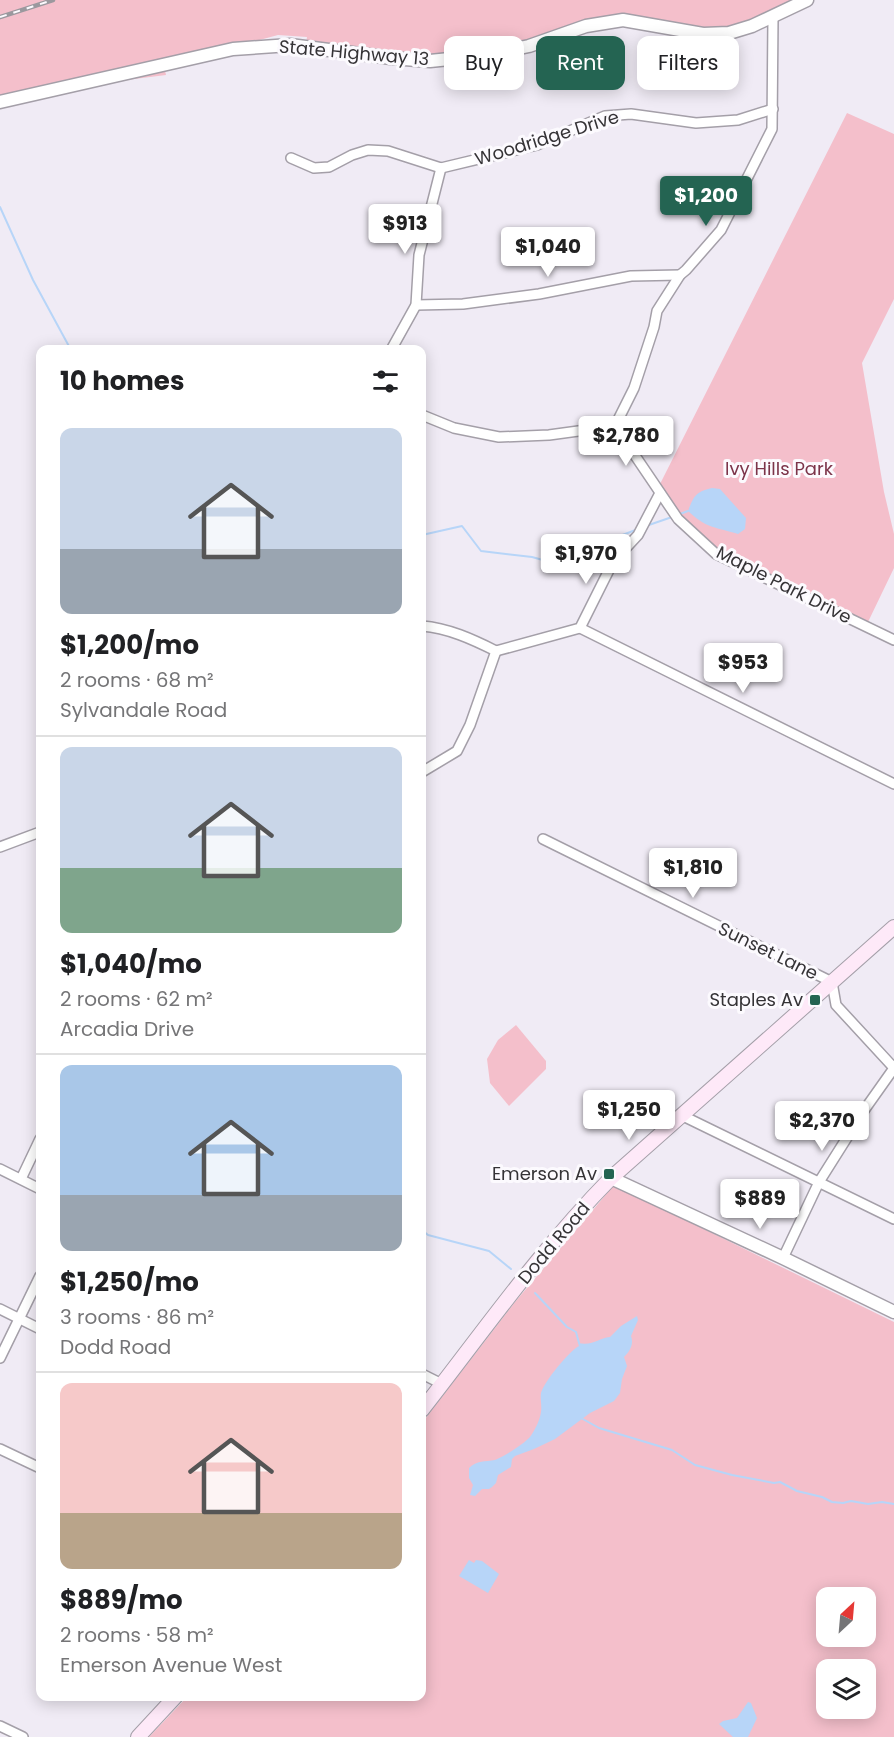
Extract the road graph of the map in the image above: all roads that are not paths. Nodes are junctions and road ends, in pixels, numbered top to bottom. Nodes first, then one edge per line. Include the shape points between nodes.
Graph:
1 (807, 0) edge
2 (773, 17) junction
3 (0, 102) edge
4 (773, 109) junction
5 (291, 158) dead end
6 (441, 168) junction
7 (680, 275) junction
8 (416, 304) junction
9 (394, 345) edge
10 (426, 416) edge
11 (615, 426) junction
12 (660, 493) junction
13 (426, 626) edge
14 (580, 628) junction
15 (894, 640) edge
16 (496, 651) junction
17 (426, 770) edge
18 (894, 784) edge
19 (36, 834) edge
20 (543, 839) dead end
21 (0, 847) edge
22 (894, 927) edge
23 (832, 982) junction
24 (894, 1068) edge
25 (681, 1115) junction
26 (36, 1147) edge
27 (0, 1169) edge
28 (611, 1178) junction
29 (21, 1179) junction
30 (819, 1182) junction
31 (36, 1187) edge
32 (894, 1218) edge
33 (783, 1258) junction
34 (36, 1285) edge
35 (0, 1309) edge
36 (894, 1312) edge
37 (20, 1319) junction
38 (36, 1327) edge
39 (0, 1358) edge
40 (426, 1376) edge
41 (442, 1384) junction
42 (426, 1405) edge
43 (0, 1449) edge
44 (36, 1466) edge
45 (171, 1701) edge
46 (0, 1726) edge
47 (23, 1737) edge
48 (138, 1737) edge

1 - 2 street, State Highway 13
2 - 3 street, State Highway 13 via 712,35 622,20 586,26 529,46 430,61 290,45 234,49
2 - 4 street
4 - 6 street, Woodridge Drive via 738,120 696,123 631,114 605,116 537,144
4 - 7 street via 772,129 721,230
5 - 6 street via 314,168 329,167 368,150 388,151
6 - 8 street via 419,255
7 - 8 street via 631,276 463,304
7 - 11 street via 657,311 634,388
8 - 9 street
10 - 11 street via 454,428 499,437
11 - 12 street, Maple Park Drive
12 - 14 street via 638,535 612,562
12 - 15 street, Maple Park Drive via 678,519 716,554
13 - 16 street via 438,627
14 - 16 street
14 - 18 street
16 - 17 street via 457,751
19 - 21 street
20 - 23 street, Sunset Lane
22 - 23 main road, Dodd Road
23 - 24 street via 836,1005
23 - 25 main road, Dodd Road
24 - 30 street
25 - 28 main road, Dodd Road
25 - 30 street
26 - 29 street
27 - 29 street
28 - 33 street
28 - 41 main road, Dodd Road via 557,1237
29 - 31 street
30 - 32 street
30 - 33 street
33 - 36 street
34 - 37 street
35 - 37 street
37 - 38 street
37 - 39 street
40 - 41 street
41 - 42 main road, Dodd Road
43 - 44 street
45 - 48 main road
46 - 47 street

